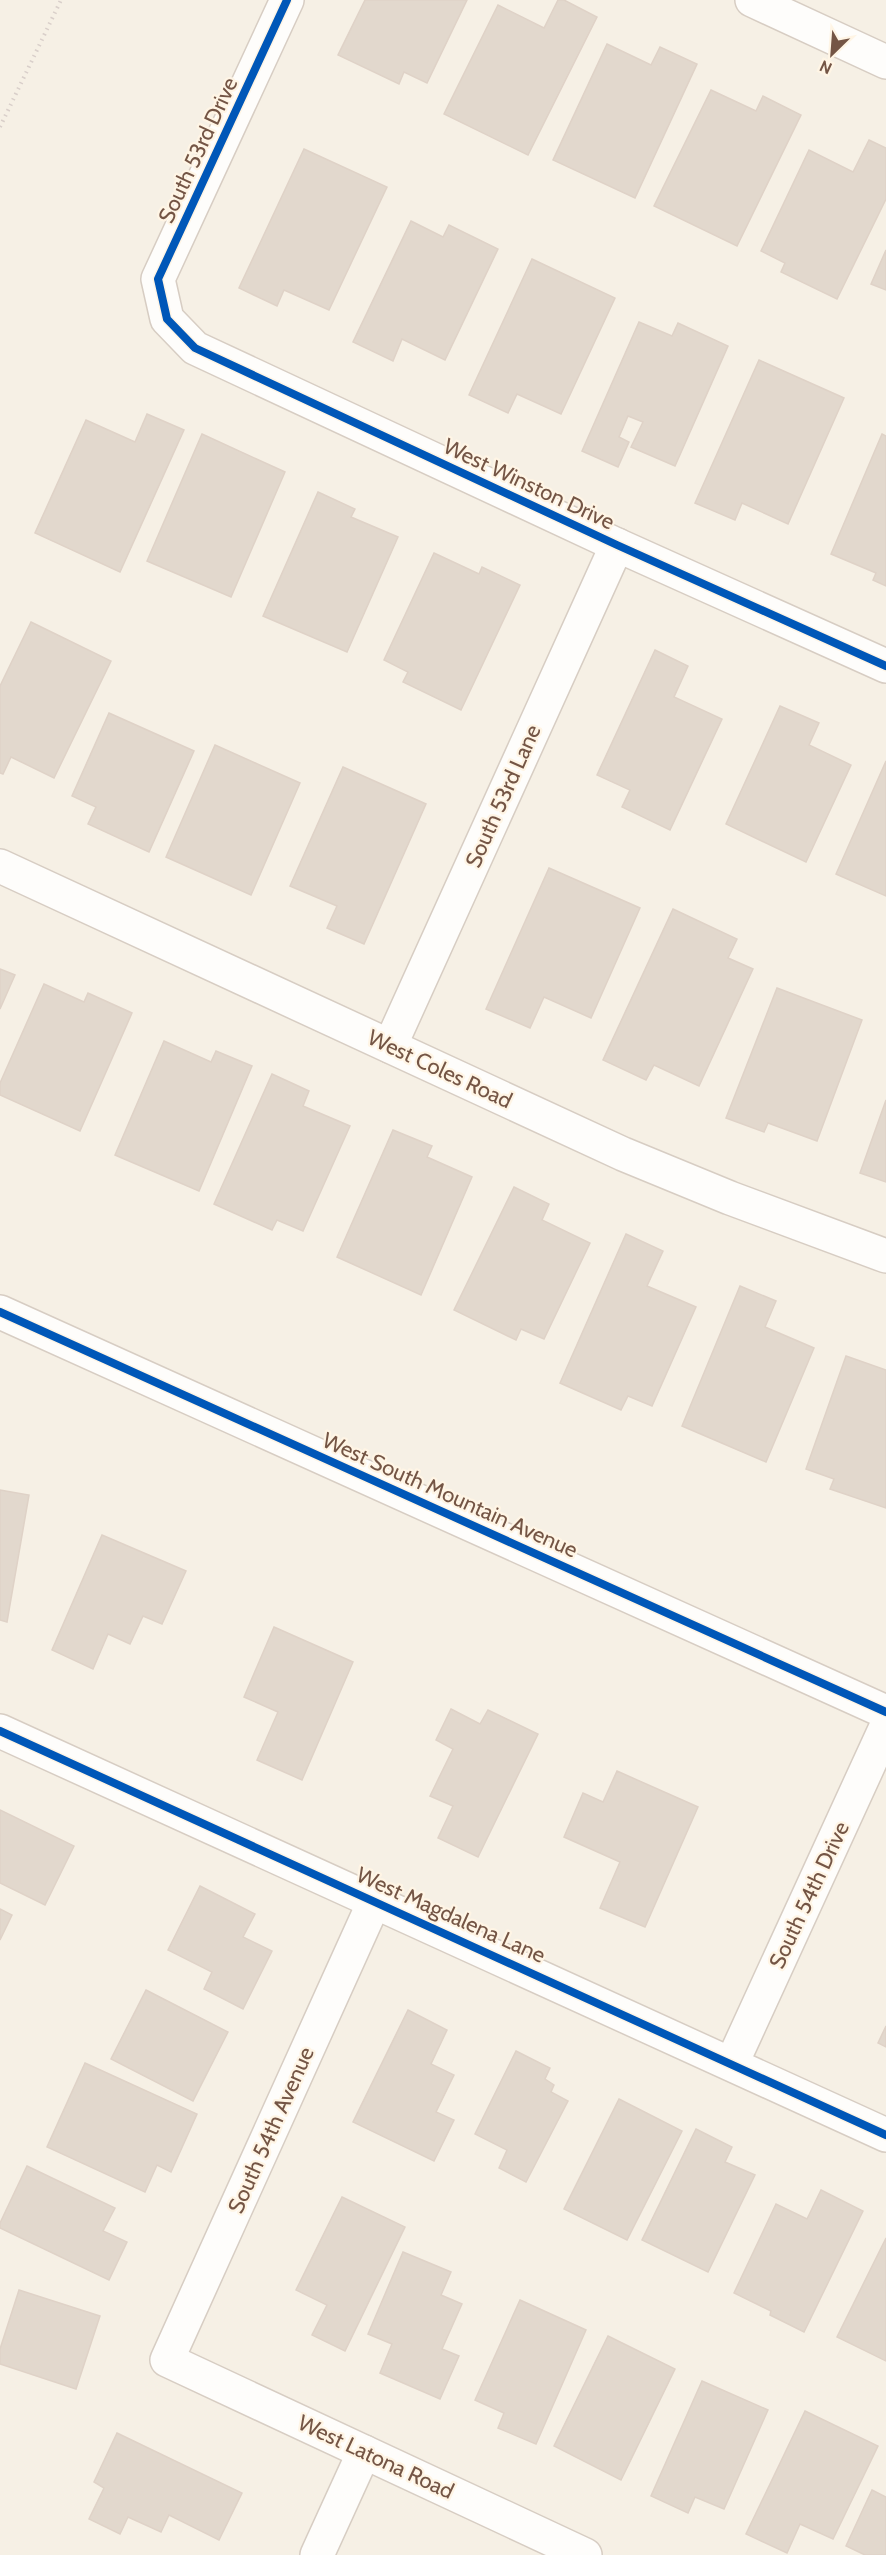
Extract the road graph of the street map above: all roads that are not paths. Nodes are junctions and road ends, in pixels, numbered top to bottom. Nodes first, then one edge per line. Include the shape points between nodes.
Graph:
1 (287, 0) edge
2 (752, 0) edge
3 (886, 62) edge
4 (167, 319) joint
5 (617, 545) junction
6 (886, 666) edge
7 (0, 866) edge
8 (390, 1046) junction
9 (886, 1256) edge
10 (0, 1312) edge
11 (886, 1712) edge
12 (886, 1727) edge
13 (0, 1731) edge
14 (375, 1900) junction
15 (732, 2063) junction
16 (886, 2135) edge
17 (167, 2360) joint
18 (364, 2452) junction
19 (317, 2555) edge
20 (585, 2555) edge

1 - 4 street, South 53rd Drive via 158,279
2 - 3 street
4 - 5 street, West Winston Drive via 195,348
5 - 6 street, West Winston Drive
5 - 8 street, South 53rd Lane
7 - 8 street, West Coles Road
8 - 9 street, West Coles Road via 624,1154
10 - 11 street, West South Mountain Avenue
12 - 15 street, South 54th Drive
13 - 14 street, West Magdalena Lane
14 - 15 street, West Magdalena Lane
14 - 17 street, South 54th Avenue
15 - 16 street, West Magdalena Lane
17 - 18 street, West Latona Road
18 - 19 street
18 - 20 street, West Latona Road

